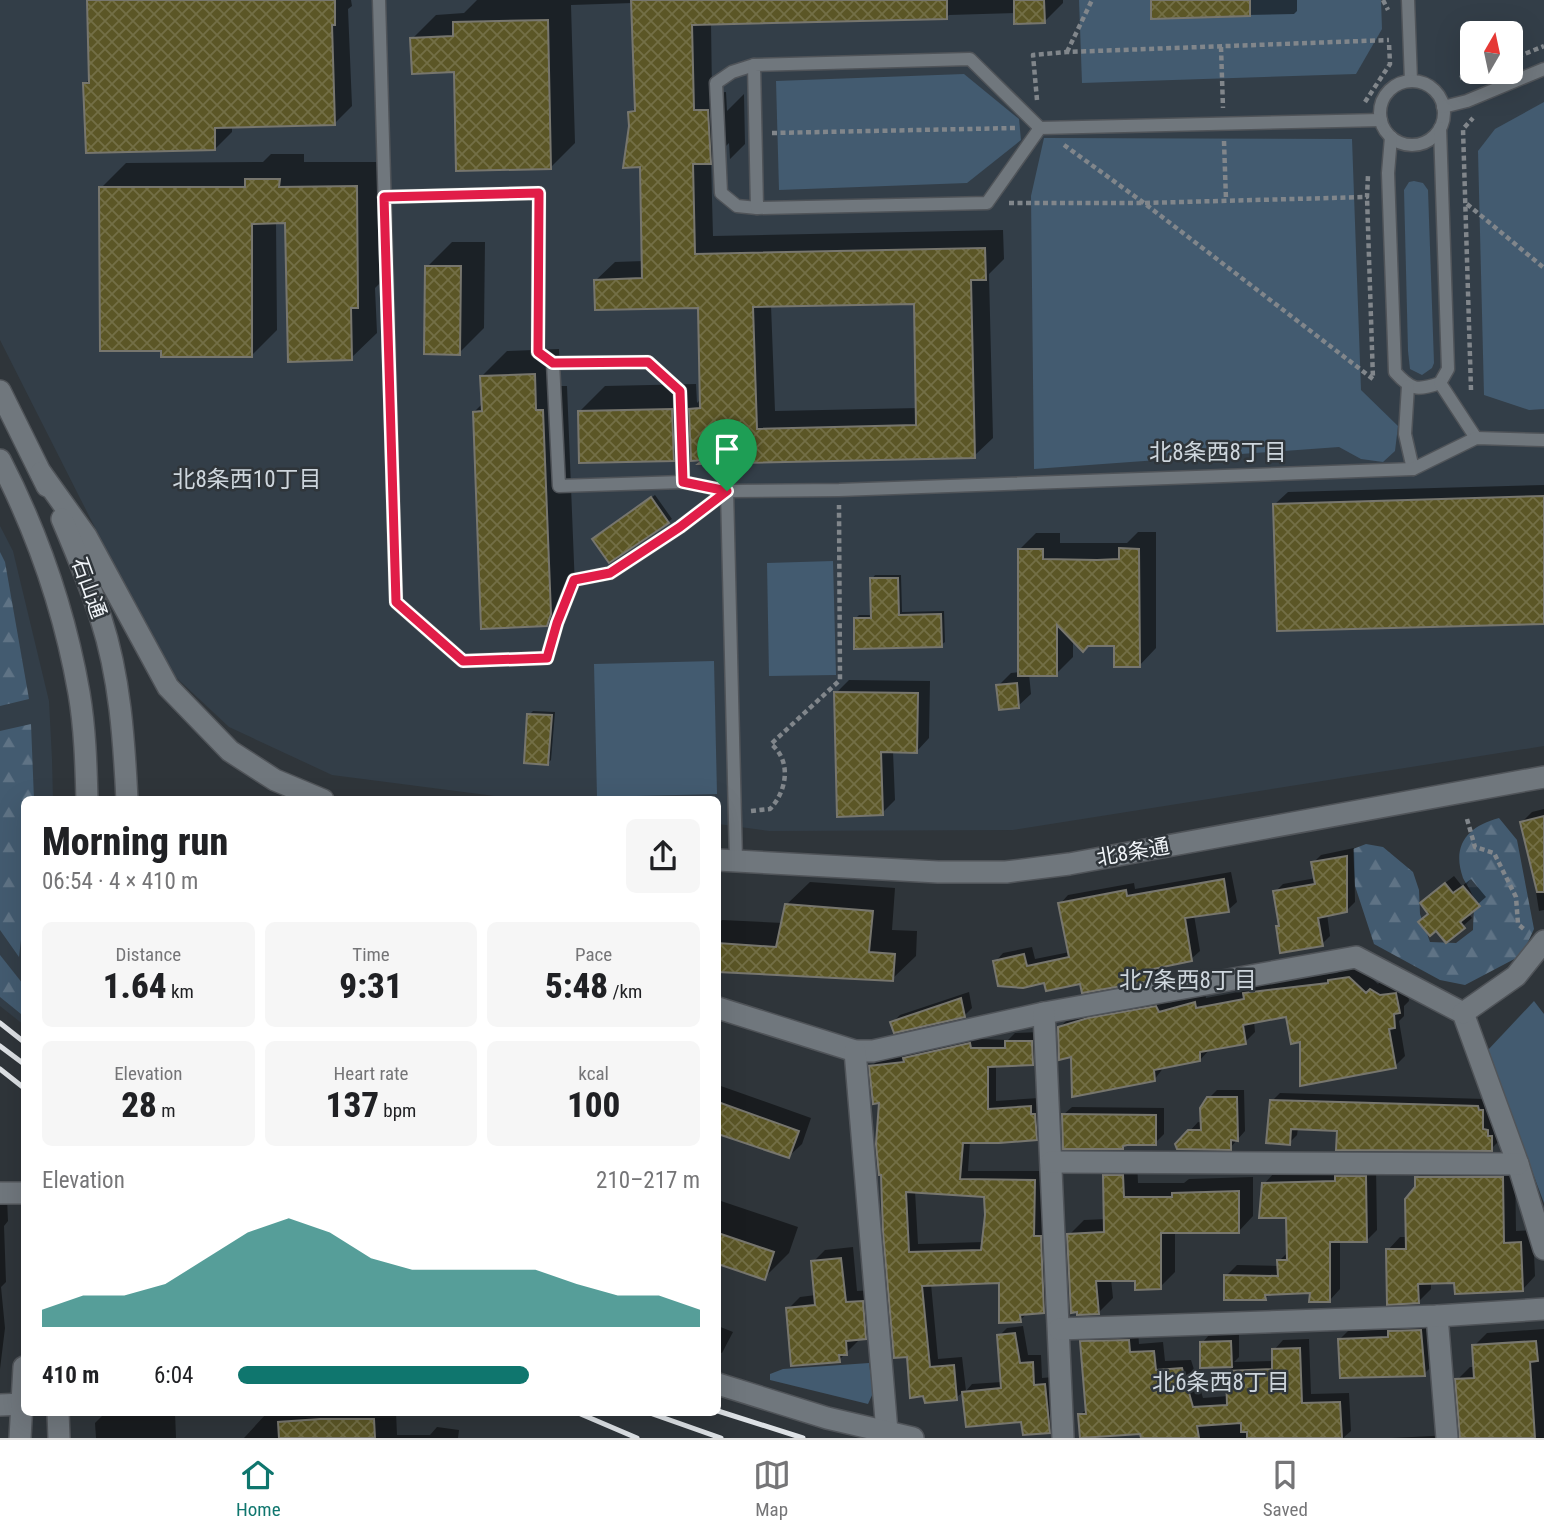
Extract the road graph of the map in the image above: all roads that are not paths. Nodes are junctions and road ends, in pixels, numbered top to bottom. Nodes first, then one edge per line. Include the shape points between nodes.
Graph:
1 (379, 0) edge
2 (1408, 0) edge
3 (754, 65) junction
4 (1544, 69) edge
5 (1412, 81) junction
6 (1443, 107) junction
7 (1381, 121) junction
8 (1040, 128) junction
9 (1440, 128) junction
10 (1391, 137) junction
11 (384, 197) junction
12 (757, 208) junction
13 (553, 363) junction
14 (1440, 383) junction
15 (1408, 386) junction
16 (0, 391) edge
17 (1476, 438) junction
18 (1544, 440) edge
19 (0, 460) edge
20 (1413, 469) junction
21 (41, 473) junction
22 (683, 482) junction
23 (727, 491) junction
24 (1544, 777) edge
25 (88, 796) edge
26 (127, 796) edge
27 (313, 796) edge
28 (727, 860) edge
29 (1543, 943) edge
30 (721, 1009) edge
31 (1044, 1013) junction
32 (1463, 1013) junction
33 (855, 1052) junction
34 (1051, 1163) junction
35 (1518, 1164) junction
36 (0, 1192) edge
37 (21, 1193) edge
38 (1544, 1249) edge
39 (1544, 1309) edge
40 (1437, 1316) junction
41 (1059, 1329) junction
42 (21, 1380) edge
43 (721, 1385) edge
44 (15, 1405) edge
45 (58, 1416) edge
46 (887, 1432) junction
47 (20, 1438) edge
48 (59, 1438) edge
49 (913, 1438) edge
50 (1063, 1438) edge
51 (1447, 1438) edge

1 - 11 lane
2 - 5 lane
3 - 8 lane via 970,59
3 - 12 lane
3 - 12 lane via 716,83 721,193 737,206
4 - 6 lane
5 - 6 lane via 1435,91
5 - 7 lane via 1387,94
6 - 9 lane
7 - 8 lane
7 - 10 lane
8 - 12 lane via 987,203
9 - 10 lane via 1418,144
9 - 14 lane via 1448,369
10 - 15 lane via 1388,173 1395,372
11 - 13 lane via 539,193 538,352
11 - 23 lane via 396,602 463,661 547,658 574,580 610,573
13 - 22 lane via 648,362 680,391
13 - 22 lane via 558,486
14 - 15 lane via 1423,389
14 - 17 lane
15 - 20 lane via 1405,434
16 - 21 street, 石山通
17 - 18 lane
17 - 20 lane
19 - 25 street, 石山通 via 43,558 64,633 79,692
20 - 23 lane
21 - 26 street, 石山通 via 102,621 117,688
21 - 27 street via 86,537 167,687 230,751 275,780
22 - 23 lane
23 - 28 lane via 735,811
24 - 28 street, 北8条通 via 1006,872
29 - 32 street via 1516,976
30 - 33 street
31 - 32 street via 1356,957
31 - 33 street
31 - 34 street
32 - 35 street
33 - 46 street
34 - 35 street
34 - 41 street
35 - 38 street
36 - 37 street
39 - 40 street
40 - 41 street
40 - 51 street
41 - 50 street
42 - 44 street
43 - 46 street
44 - 47 street
45 - 48 street
46 - 49 street

